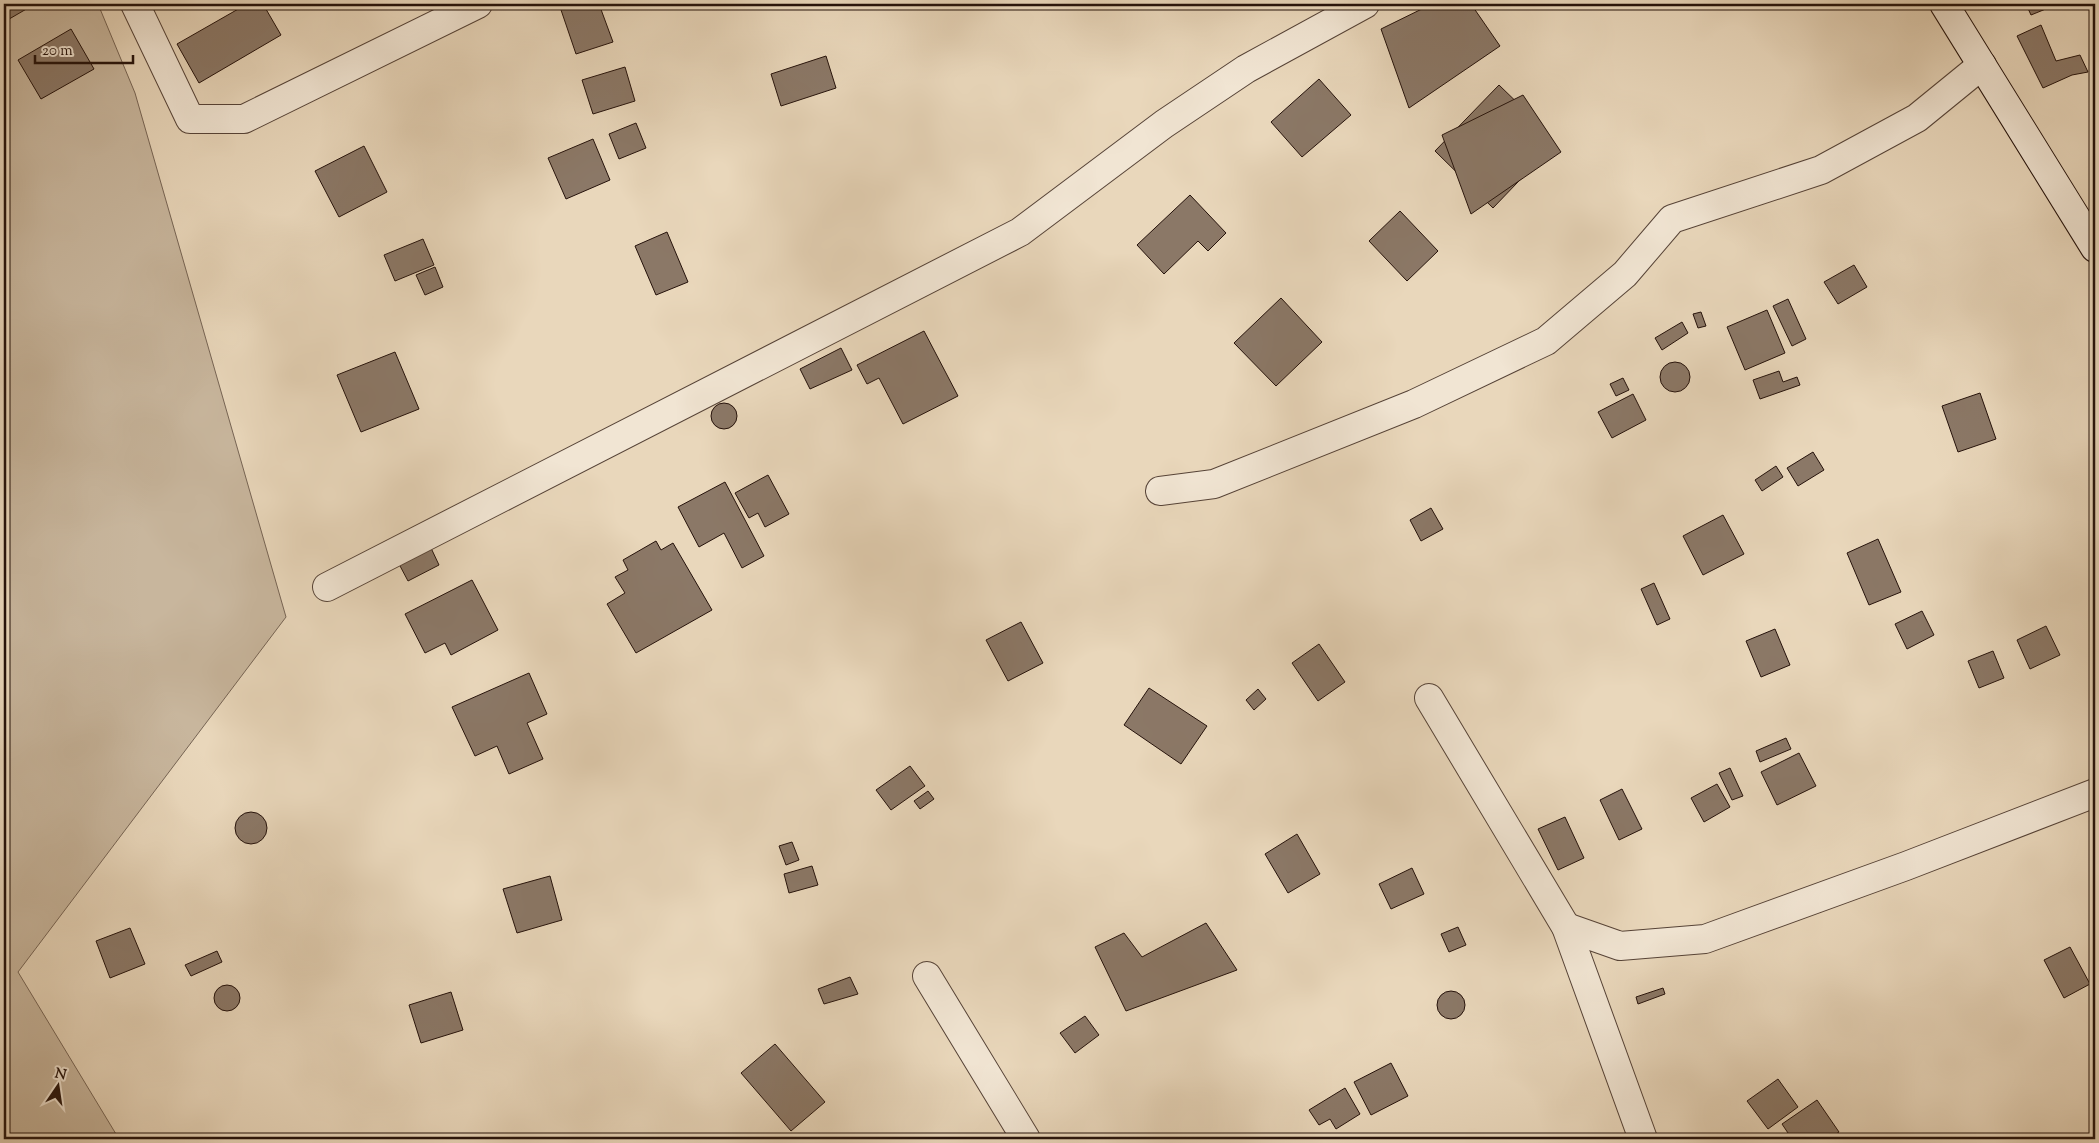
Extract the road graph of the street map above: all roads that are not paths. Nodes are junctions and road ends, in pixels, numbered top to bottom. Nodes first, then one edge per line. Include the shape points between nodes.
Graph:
1 (135, 4) edge
2 (478, 4) edge
3 (1365, 4) edge
4 (1944, 4) edge
5 (1982, 65) junction
6 (2095, 248) edge
7 (1160, 491) dead end
8 (327, 587) dead end
9 (1428, 698) dead end
10 (2095, 793) edge
11 (1566, 927) junction
12 (928, 976) dead end
13 (1026, 1139) edge
14 (1643, 1139) edge

1 - 2 street via 190,119 244,119
3 - 8 street via 1246,69 1164,124 1020,232
4 - 5 street
5 - 6 street
5 - 7 street via 1917,118 1820,170 1672,219 1625,274 1546,341 1414,404 1214,484
9 - 11 street
10 - 11 street via 1705,939 1620,946
11 - 14 street
12 - 13 street

